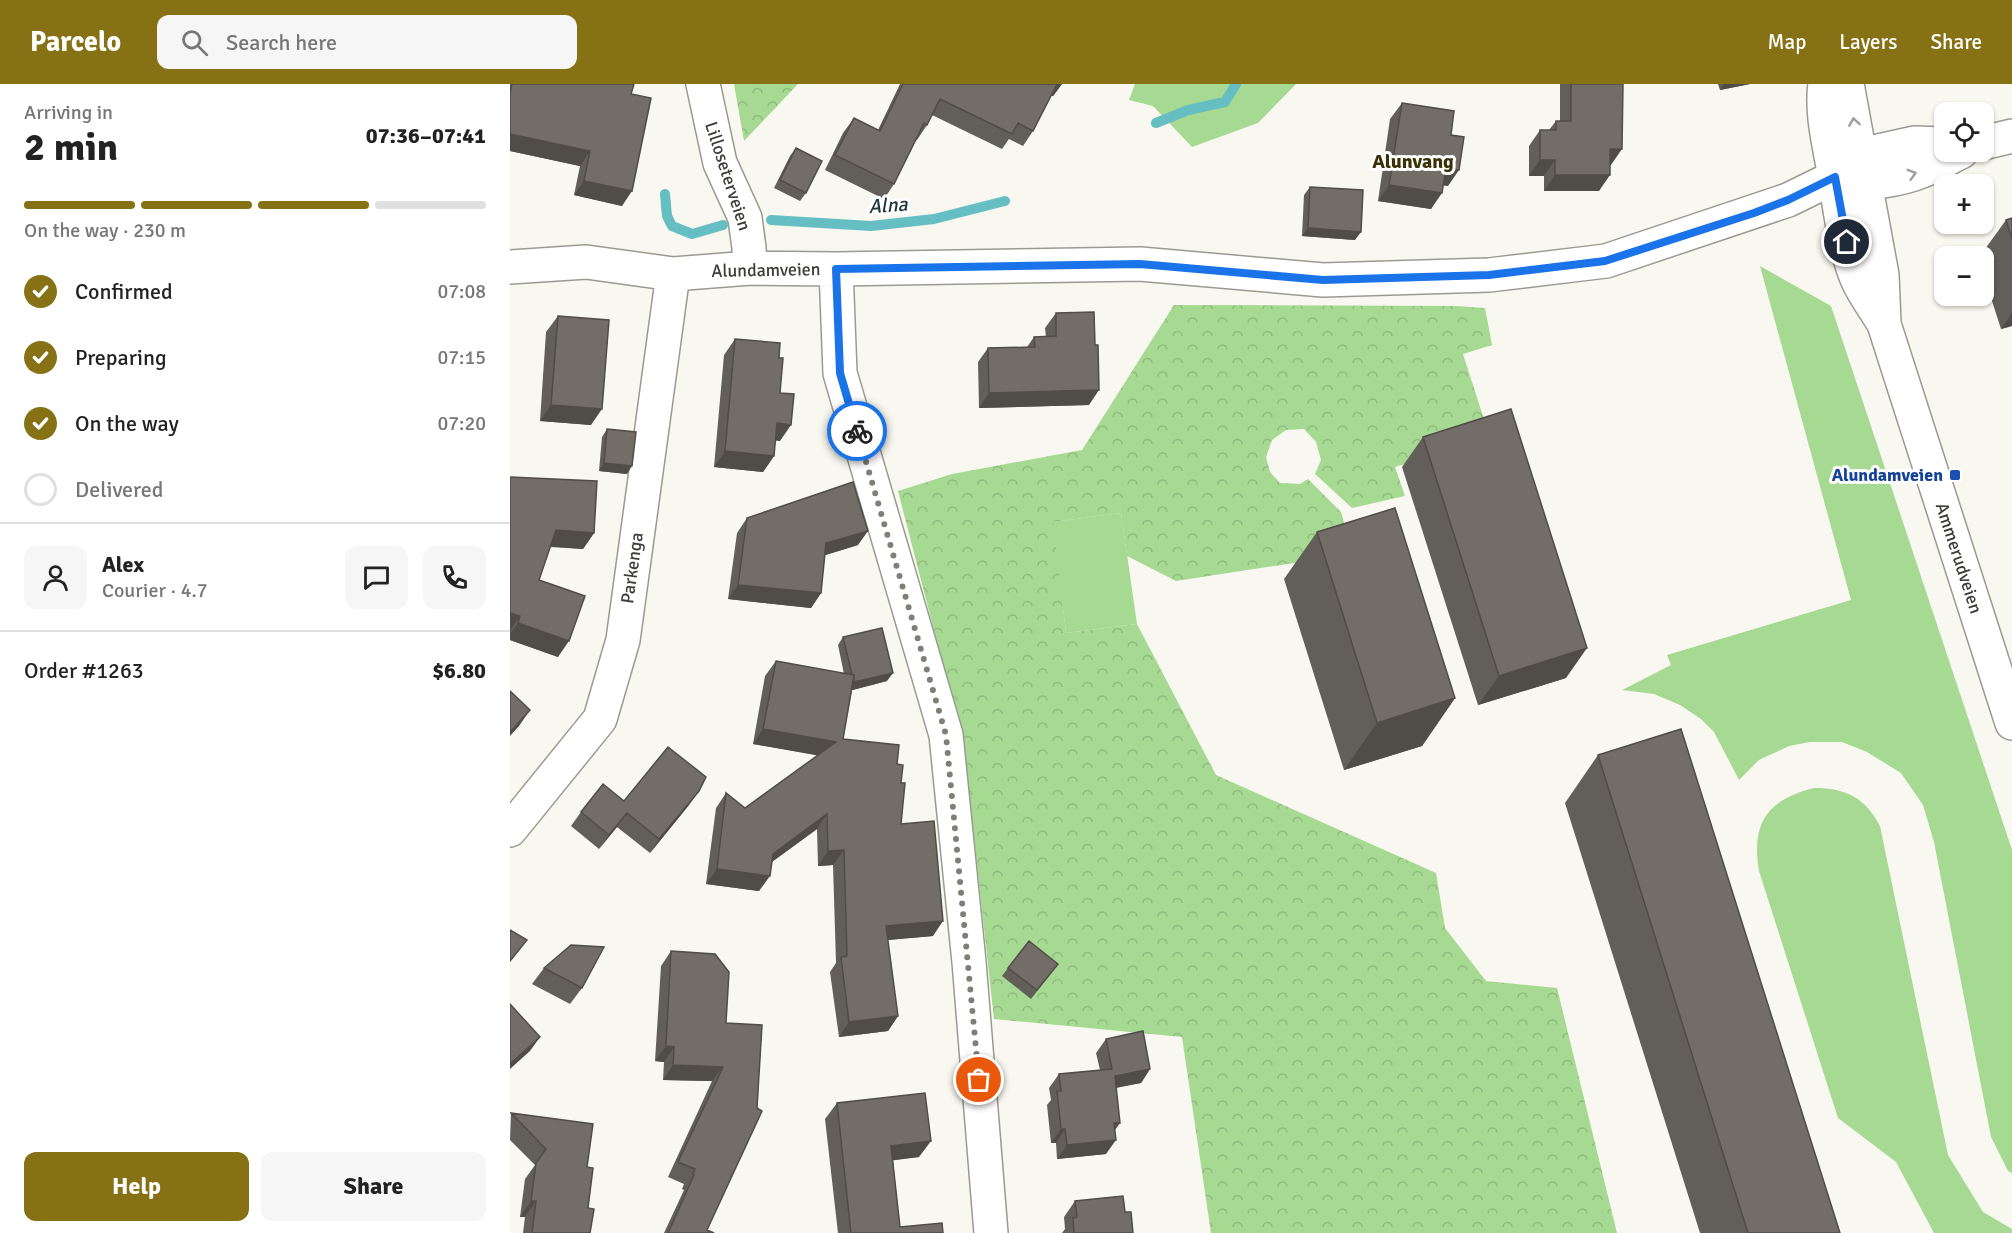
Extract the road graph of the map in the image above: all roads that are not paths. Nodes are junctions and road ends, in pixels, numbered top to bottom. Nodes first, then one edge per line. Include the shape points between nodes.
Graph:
1 (703, 84) edge
2 (1826, 84) edge
3 (1847, 84) edge
4 (2012, 136) edge
5 (1994, 140) edge
6 (1934, 144) edge
7 (1940, 162) edge
8 (1853, 172) junction
9 (510, 267) edge
10 (750, 268) junction
11 (836, 269) junction
12 (673, 274) junction
13 (2012, 723) edge
14 (510, 830) edge
15 (991, 1233) edge

1 - 10 street, Lilloseterveien via 720,163 745,218
2 - 8 street, Ammerudveien via 1825,106
8 -> 3 street, Ammerudveien
4 - 5 street
6 - 8 street, Alundamveien via 1914,143
8 -> 7 street, Alundamveien via 1922,171
8 - 11 street, Alundamveien via 1754,213 1605,261 1489,275 1323,280 1140,264
8 - 13 street, Ammerudveien via 1882,275 1884,324
9 - 12 street, Alundamveien via 586,262
10 - 11 street, Alundamveien
10 - 12 street, Alundamveien
11 - 15 street via 840,373 946,735
12 - 14 street, Parkenga via 622,639 600,718

